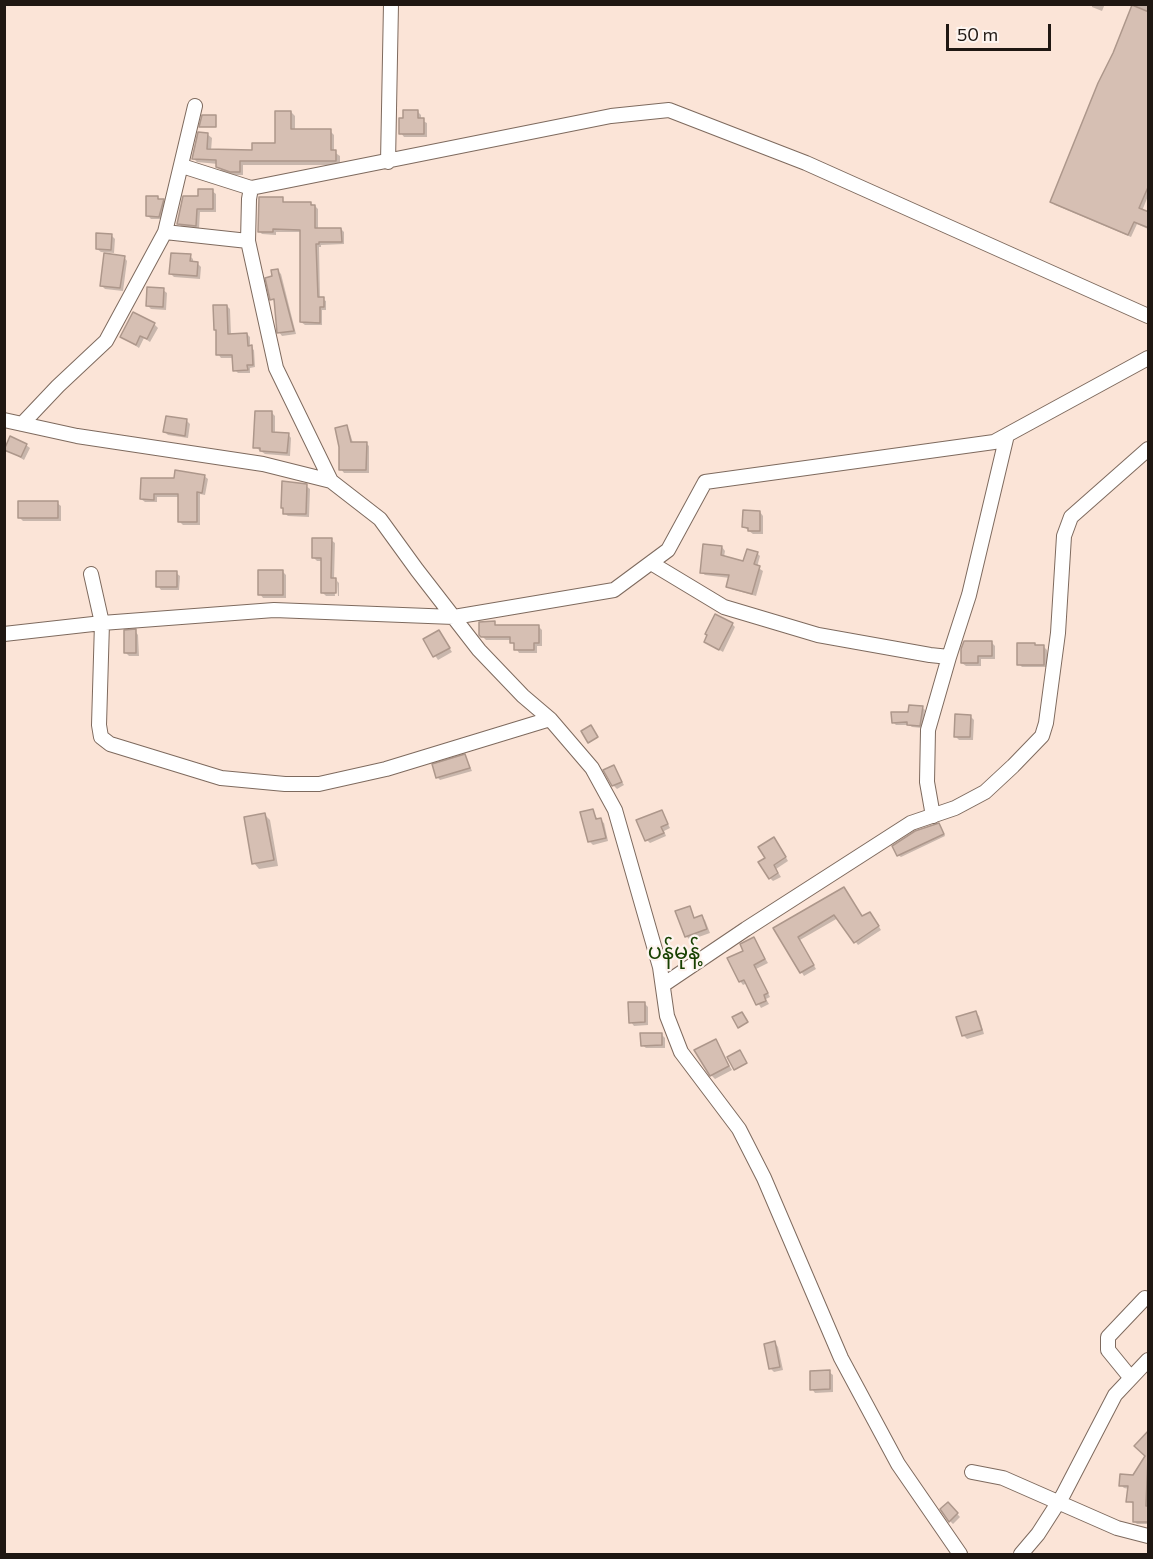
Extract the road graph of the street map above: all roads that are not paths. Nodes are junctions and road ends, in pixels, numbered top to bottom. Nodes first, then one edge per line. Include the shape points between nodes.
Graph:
1 (391, 4) edge
2 (195, 106) dead end
3 (388, 162) junction
4 (182, 166) junction
5 (251, 188) junction
6 (165, 232) junction
7 (248, 241) junction
8 (1149, 316) edge
9 (1149, 358) edge
10 (4, 420) edge
11 (22, 424) junction
12 (1007, 435) junction
13 (1149, 449) edge
14 (331, 481) junction
15 (651, 563) junction
16 (91, 574) dead end
17 (454, 617) junction
18 (102, 623) junction
19 (4, 634) edge
20 (949, 657) junction
21 (550, 719) junction
22 (933, 816) junction
23 (663, 985) junction
24 (1145, 1298) dead end
25 (1149, 1360) edge
26 (1130, 1377) junction
27 (972, 1472) dead end
28 (1059, 1501) junction
29 (1149, 1536) edge
30 (960, 1554) edge
31 (1021, 1554) edge

1 - 3 street
2 - 4 street
3 - 5 street
3 - 8 street via 611,116 669,110 806,163
4 - 5 street
4 - 6 street
5 - 7 street
6 - 7 street
6 - 11 street via 106,341
7 - 14 street via 276,368
9 - 12 street
10 - 11 street
11 - 14 street via 263,464
12 - 15 street via 994,442 705,482 668,550
12 - 20 street via 969,595
13 - 22 street via 1071,517 1064,536 1058,633 1042,736 985,792
14 - 17 street via 380,519
15 - 17 street via 614,590
15 - 20 street via 724,607 818,635
16 - 18 street
17 - 18 street via 274,610
17 - 21 street via 486,658
18 - 19 street
18 - 21 street via 101,737 110,744 221,778 319,784 386,769
20 - 22 street via 928,730 927,782
21 - 23 street via 592,768 615,810
22 - 23 street via 911,823 855,858
23 - 30 street via 667,1016 681,1052 739,1129 841,1358 898,1464
24 - 26 street via 1108,1337 1108,1350
25 - 26 street
26 - 28 street via 1115,1395
27 - 28 street via 1003,1478
28 - 29 street via 1117,1528
28 - 31 street

